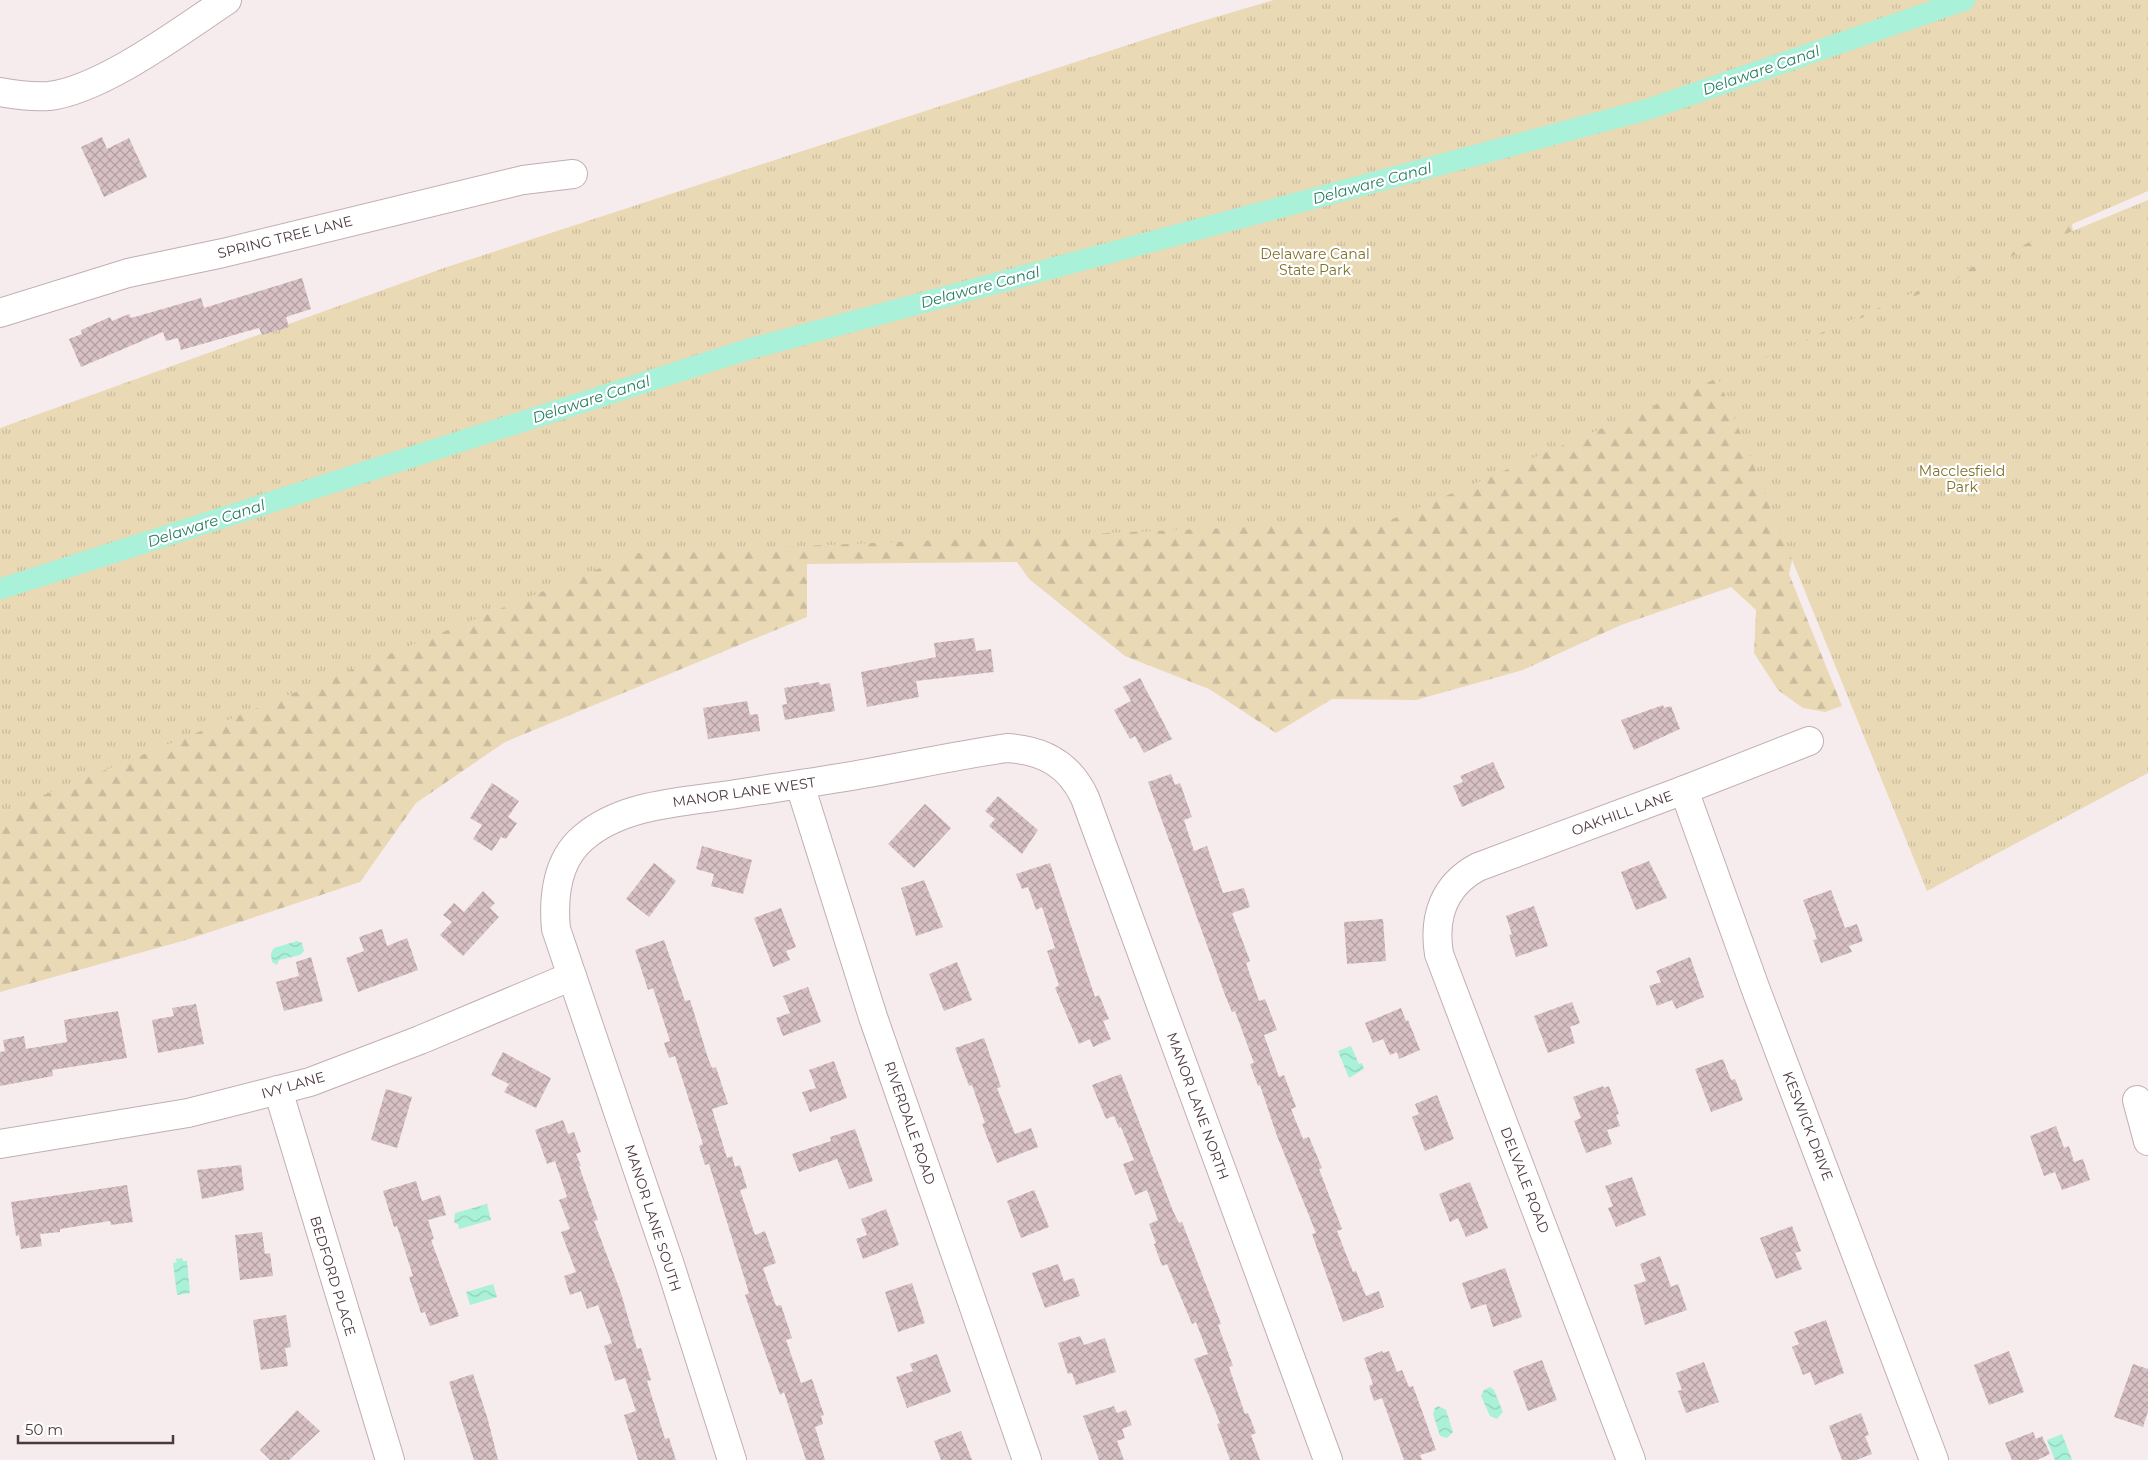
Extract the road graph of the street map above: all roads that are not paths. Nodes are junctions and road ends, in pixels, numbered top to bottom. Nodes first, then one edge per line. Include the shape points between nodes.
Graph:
1 (227, 0) edge
2 (0, 92) edge
3 (573, 174) dead end
4 (0, 313) edge
5 (1808, 741) dead end
6 (1056, 761) joint
7 (800, 785) junction
8 (1684, 790) junction
9 (1445, 898) joint
10 (572, 976) junction
11 (278, 1090) junction
12 (2136, 1100) dead end
13 (2148, 1142) edge
14 (0, 1144) edge
15 (390, 1460) edge
16 (732, 1460) edge
17 (1027, 1460) edge
18 (1328, 1460) edge
19 (1631, 1460) edge
20 (1934, 1460) edge

1 - 2 street via 133,60 78,89 50,96
3 - 4 street, SPRING TREE LANE via 523,180 128,273
5 - 8 street, OAKHILL LANE
6 - 7 street, MANOR LANE WEST via 1036,752 1007,748
6 - 18 street, MANOR LANE NORTH via 1074,778 1085,798
7 - 10 street, MANOR LANE WEST via 655,805 606,824 584,837 561,870 554,909 556,929
7 - 17 street, RIVERDALE ROAD via 873,1017
8 - 9 street, OAKHILL LANE via 1478,867 1457,882
8 - 20 street, KESWICK DRIVE
9 - 19 street, DELVALE ROAD via 1436,937 1439,954
10 - 11 street, IVY LANE via 351,1067
10 - 16 street, MANOR LANE SOUTH
11 - 14 street, IVY LANE via 188,1113
11 - 15 street, BEDFORD PLACE
12 - 13 street

